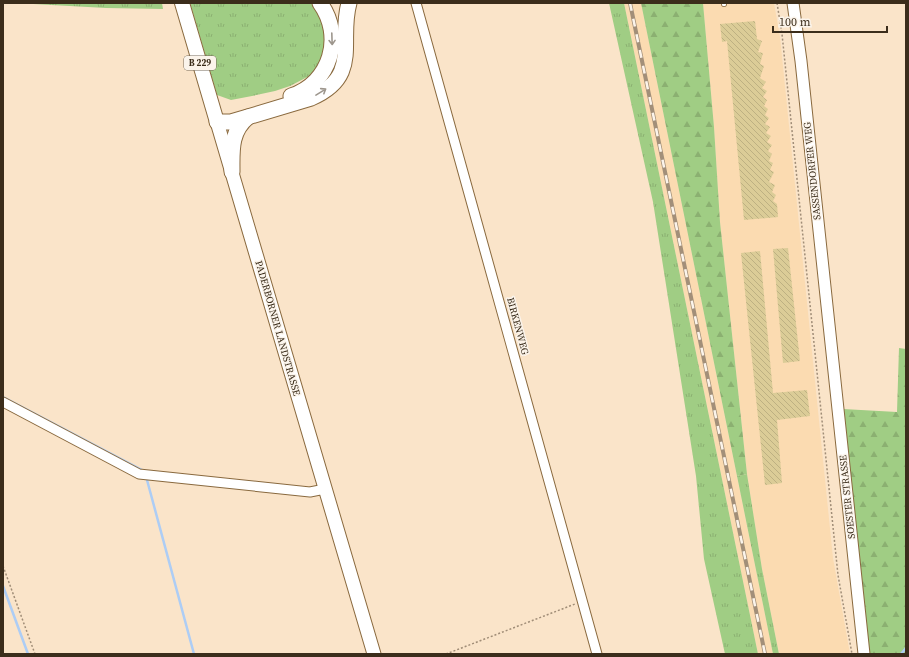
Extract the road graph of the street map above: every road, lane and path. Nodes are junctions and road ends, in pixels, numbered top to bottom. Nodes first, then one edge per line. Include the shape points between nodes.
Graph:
1 (182, 3) edge
2 (320, 3) edge
3 (349, 3) edge
4 (416, 3) edge
5 (777, 3) edge
6 (793, 3) edge
7 (248, 117) junction
8 (217, 122) junction
9 (232, 172) junction
10 (830, 340) joint
11 (3, 402) edge
12 (325, 490) junction
13 (3, 566) edge
14 (583, 601) junction
15 (35, 654) edge
16 (374, 654) edge
17 (446, 654) edge
18 (597, 654) edge
19 (852, 654) edge
20 (864, 654) edge

1 - 8 main road, PADERBORNER LANDSTRASSE / B 229
2 -> 8 highway via 329,21 332,39 330,58 320,76 297,94 230,113
7 -> 3 highway via 311,98 337,79 346,56 346,15
4 - 14 street, BIRKENWEG
5 - 19 path via 838,575
6 - 10 street, SASSENDORFER WEG
7 - 8 highway via 231,122
7 - 9 highway via 240,123 234,136
8 - 9 main road, PADERBORNER LANDSTRASSE
9 - 12 main road, PADERBORNER LANDSTRASSE
10 - 20 street, SOESTER STRASSE
11 - 12 street via 139,474 310,492
12 - 16 main road, PADERBORNER LANDSTRASSE
13 - 15 path
14 - 17 path
14 - 18 street, BIRKENWEG

